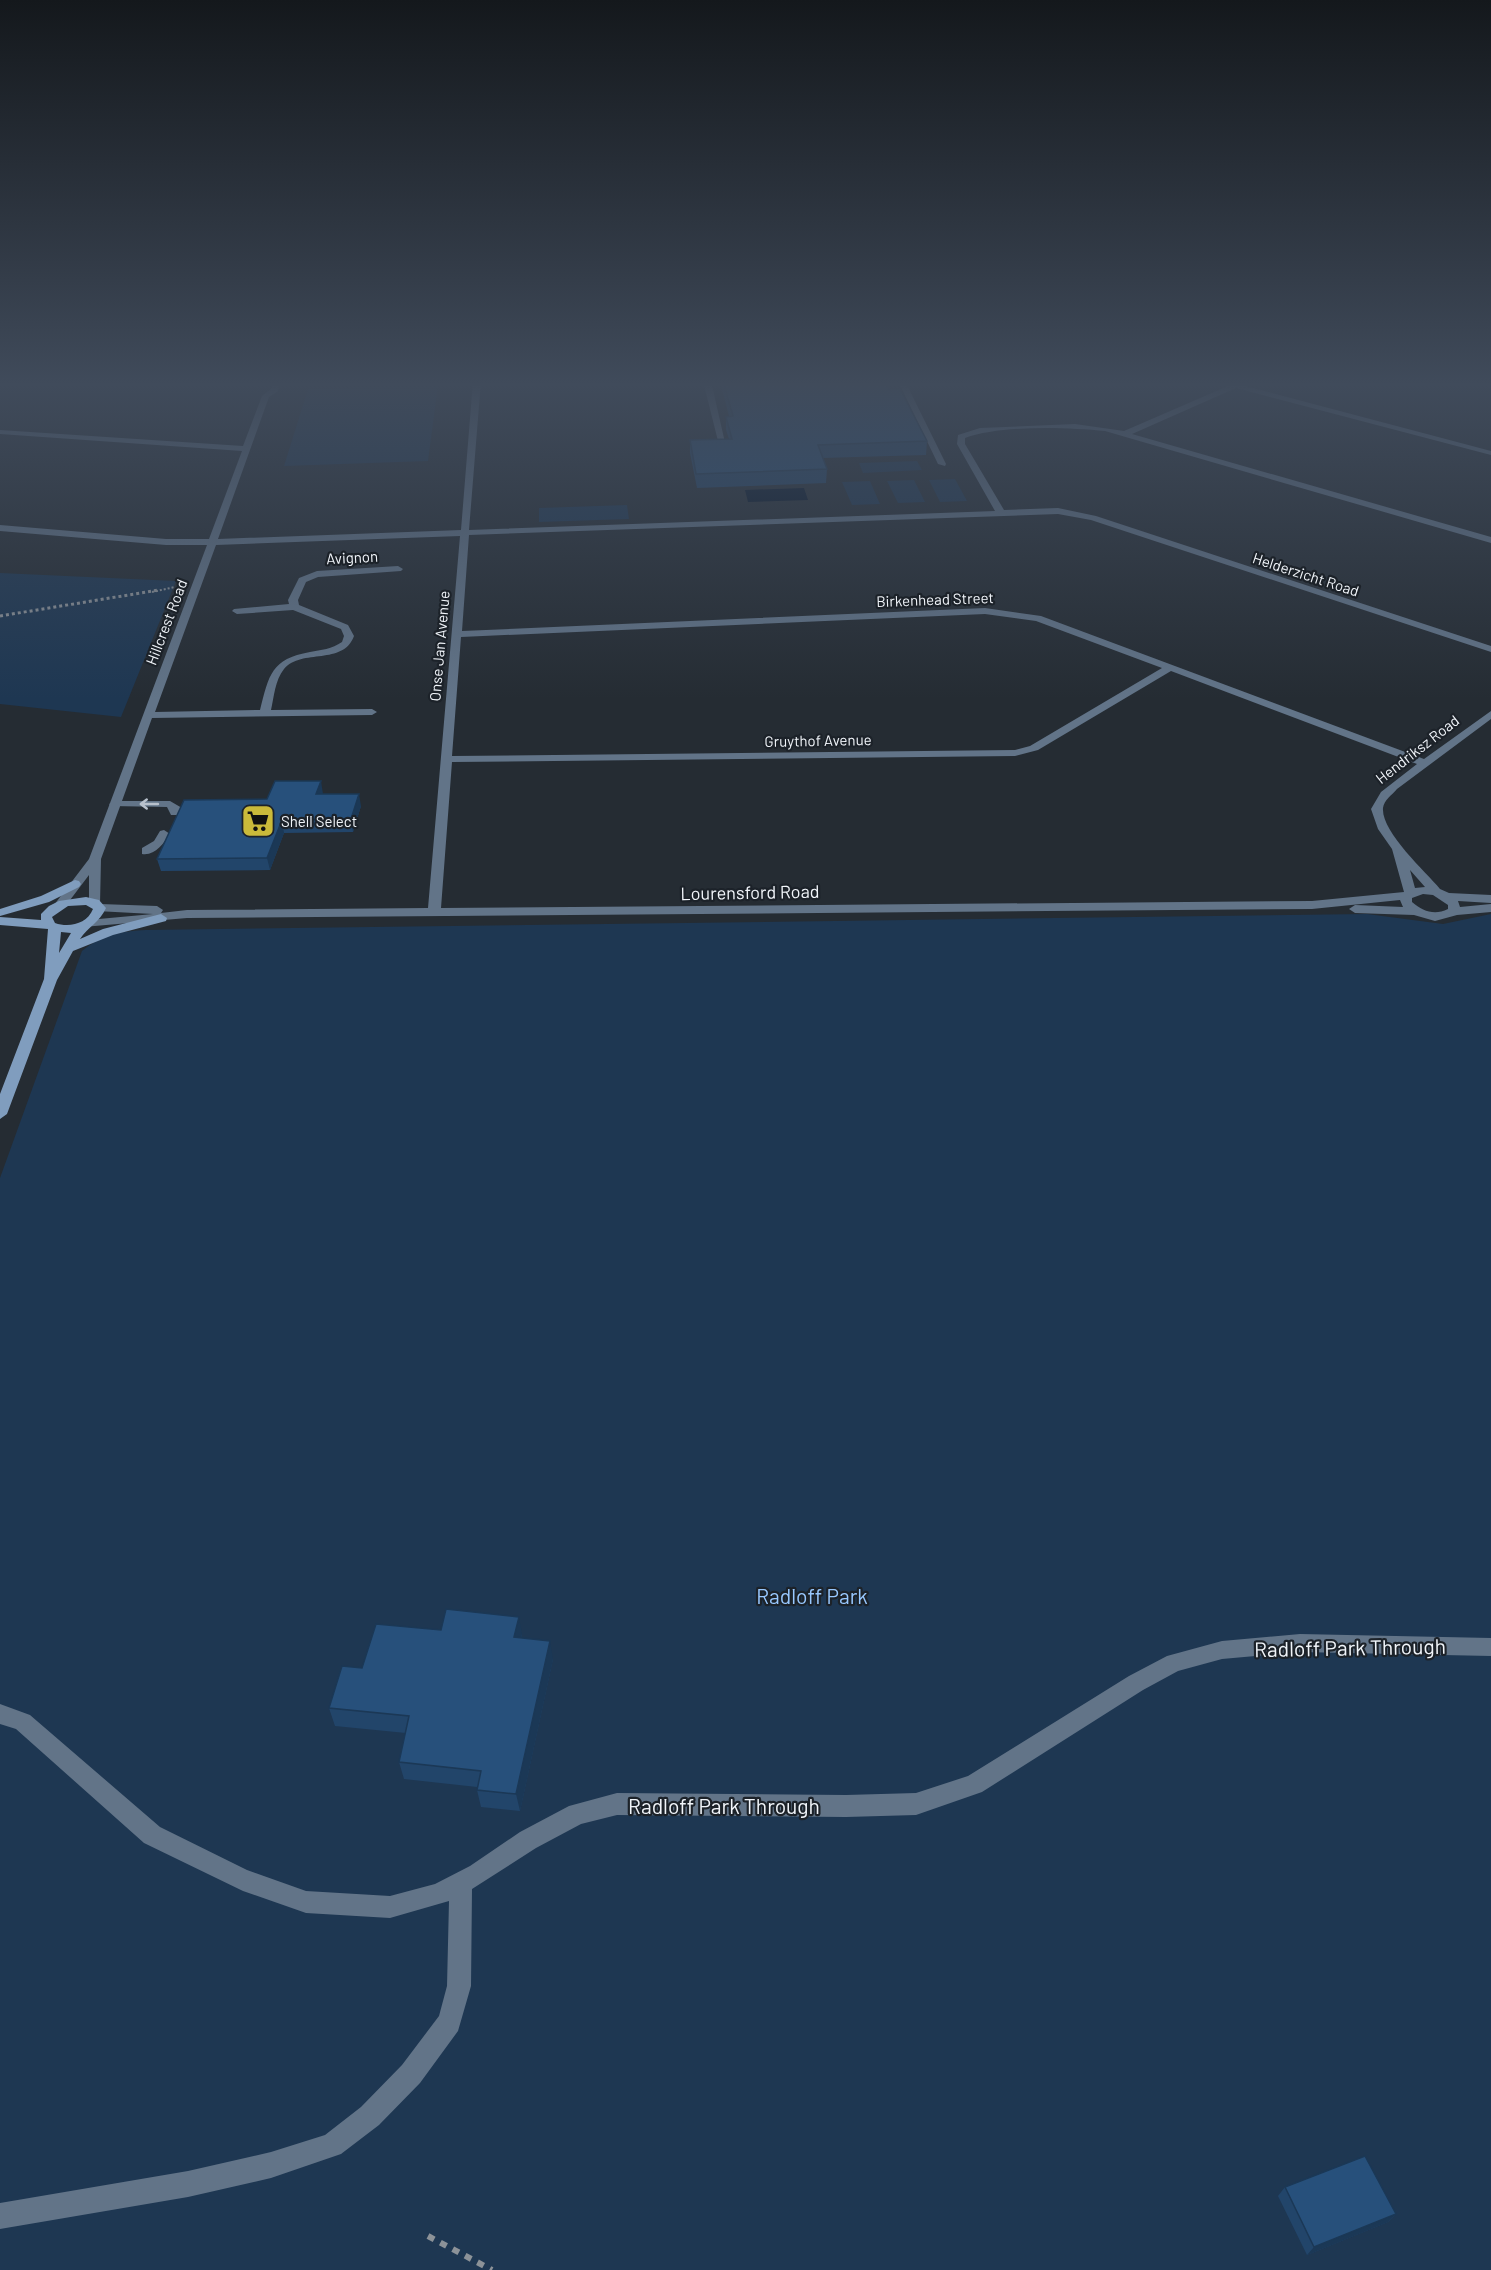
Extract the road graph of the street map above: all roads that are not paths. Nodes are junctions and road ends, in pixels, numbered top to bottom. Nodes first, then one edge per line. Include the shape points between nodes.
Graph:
1 (234, 487) edge
2 (469, 487) edge
3 (986, 487) edge
4 (1308, 487) edge
5 (1001, 513) junction
6 (0, 528) edge
7 (465, 532) junction
8 (1491, 540) edge
9 (214, 542) junction
10 (398, 569) dead end
11 (294, 607) junction
12 (237, 611) dead end
13 (457, 634) junction
14 (1491, 649) edge
15 (1168, 669) junction
16 (372, 712) dead end
17 (265, 713) junction
18 (1491, 714) edge
19 (149, 715) junction
20 (446, 759) junction
21 (1425, 763) junction
22 (116, 804) junction
23 (175, 813) edge
24 (165, 834) dead end
25 (1398, 849) junction
26 (146, 851) dead end
27 (95, 859) junction
28 (75, 884) junction
29 (1408, 894) junction
30 (1441, 895) junction
31 (1491, 899) edge
32 (1312, 905) junction
33 (58, 906) junction
34 (97, 906) junction
35 (1491, 908) edge
36 (1414, 911) junction
37 (1454, 911) junction
38 (434, 913) junction
39 (187, 914) junction
40 (1, 916) edge
41 (161, 918) junction
42 (85, 925) junction
43 (52, 926) junction
44 (70, 948) junction
45 (50, 981) junction
46 (0, 1114) edge
47 (1491, 1647) edge
48 (0, 1714) edge
49 (461, 1883) junction
50 (0, 2216) edge

1 - 9 street, Hillcrest Road
2 - 7 street, Onse Jan Avenue
3 - 5 street
4 - 8 street
5 - 7 street, Helderzicht Road
5 - 14 street, Helderzicht Road via 1058,511 1093,518
6 - 9 street, Helderzicht Road via 166,542
7 - 9 street, Helderzicht Road
7 - 13 street, Onse Jan Avenue
9 - 19 street, Hillcrest Road
10 - 11 street, Avignon via 309,576 298,585
11 - 12 street
11 - 17 street via 345,627 349,636 346,644 333,651 283,662 275,673
13 - 15 street, Birkenhead Street via 985,611 1038,618
13 - 20 street, Onse Jan Avenue
15 - 20 street, Gruythof Avenue via 1034,748 1015,753
15 - 21 street, Birkenhead Street
16 - 17 street
17 - 19 street
18 - 21 street, Hendriksz Road
19 - 22 street, Hillcrest Road
20 - 38 street, Onse Jan Avenue
21 - 25 street, Hendriksz Road via 1380,799 1377,808
23 -> 22 street via 176,808 170,804
22 - 27 street, Hillcrest Road
24 - 26 street
25 - 29 street, Hendriksz Road
25 - 30 street, Hendriksz Road
27 - 28 street, Hillcrest Road
27 - 34 street, Hillcrest Road
28 - 33 street, Hillcrest Road
28 - 40 street
29 - 30 street, Lourensford Road via 1422,890
29 - 32 street, Lourensford Road
29 - 36 street, Hendriksz Road via 1406,903
30 - 31 street
30 - 37 street, Hendriksz Road via 1454,904
32 - 36 street, Lourensford Road
32 - 38 street, Lourensford Road
33 - 34 street via 76,901
33 - 40 street
33 - 43 street via 46,917
34 - 39 street, Lourensford Road
34 - 42 street via 98,916
35 - 37 street
36 - 37 street, Lourensford Road via 1437,917
38 - 39 street, Lourensford Road
39 - 41 street, Lourensford Road
40 - 43 street
41 - 42 street, Lourensford Road
41 - 44 street via 108,932
42 - 43 street via 67,929
42 - 44 street
43 - 45 street
44 - 45 street
45 - 46 street
47 - 49 street, Radloff Park Through via 1300,1643 1222,1650 1174,1663 974,1785 916,1804 617,1804 577,1814
48 - 49 street, Radloff Park Through via 24,1722 152,1835 243,1881 306,1902 390,1906 438,1895
49 - 50 street via 459,1986 449,2022 411,2074 370,2116 332,2145 271,2165 188,2184

